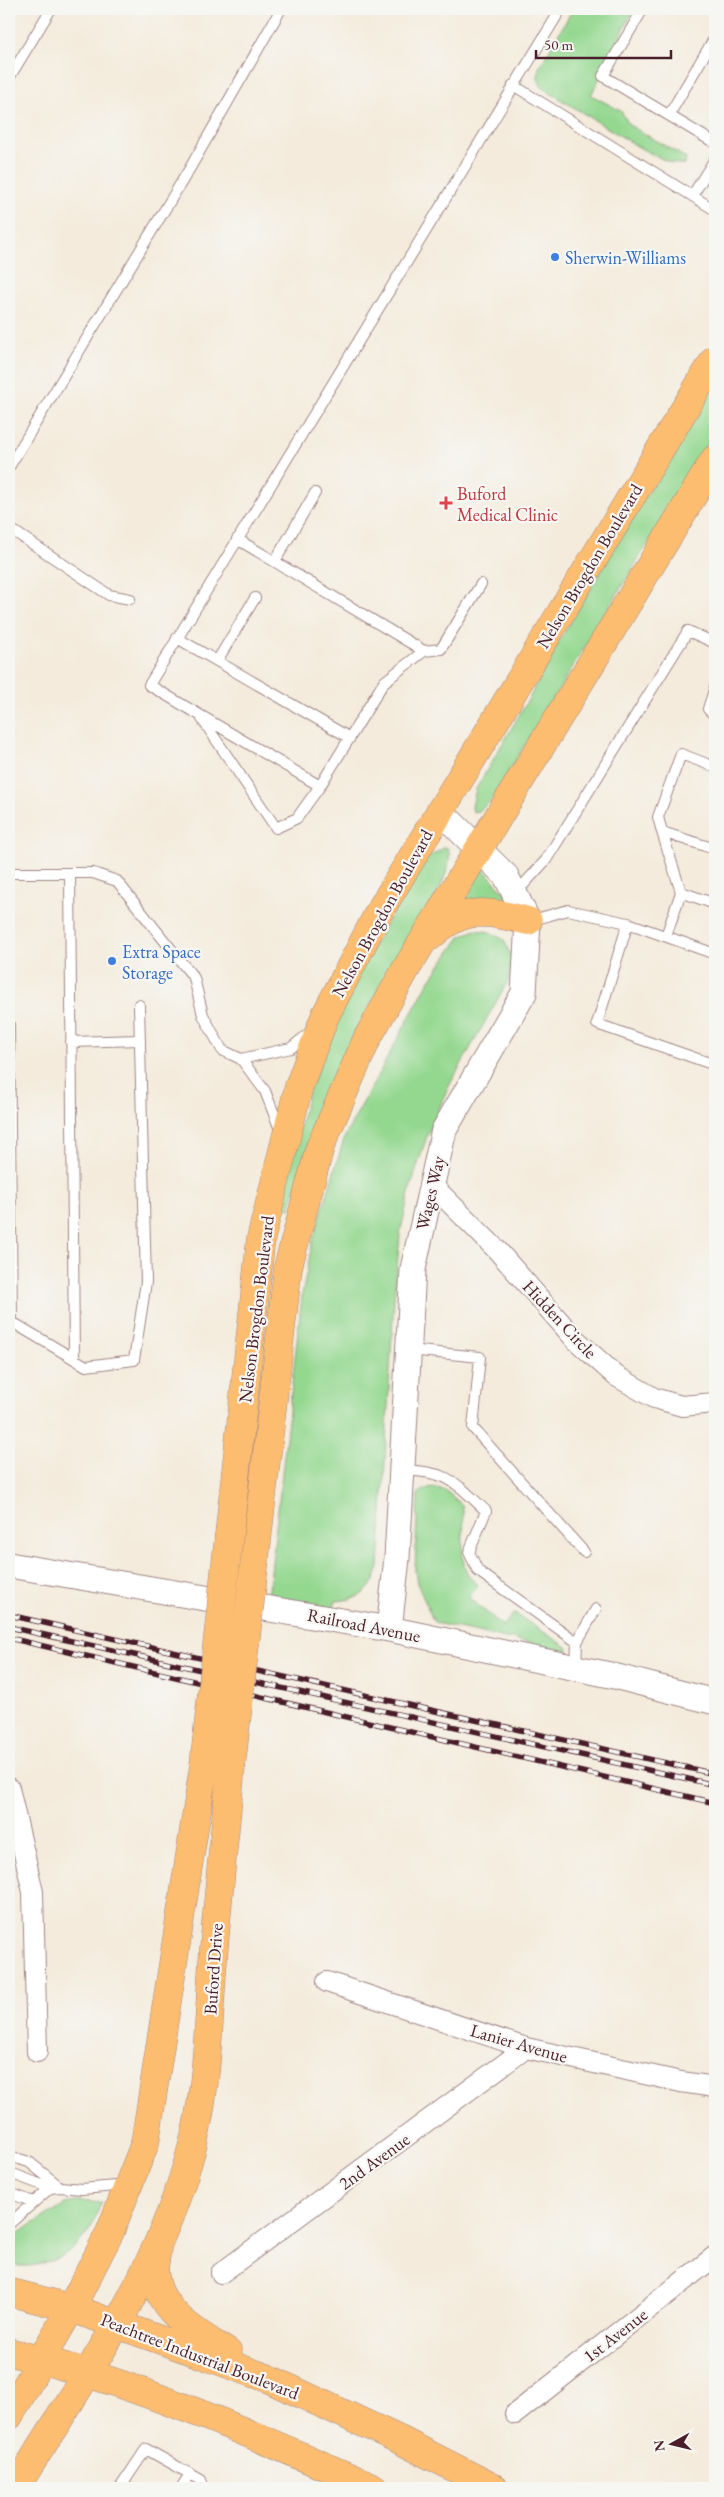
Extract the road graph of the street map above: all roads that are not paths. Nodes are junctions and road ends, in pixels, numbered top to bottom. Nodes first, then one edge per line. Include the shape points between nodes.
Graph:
1 (51, 9) edge
2 (281, 9) edge
3 (561, 9) edge
4 (643, 9) edge
5 (715, 37) edge
6 (9, 78) edge
7 (514, 85) junction
8 (669, 115) junction
9 (715, 143) edge
10 (715, 159) edge
11 (692, 196) junction
12 (715, 210) edge
13 (715, 358) edge
14 (715, 459) edge
15 (9, 467) edge
16 (315, 493) dead end
17 (9, 528) edge
18 (237, 539) junction
19 (275, 561) junction
20 (481, 584) dead end
21 (255, 598) dead end
22 (130, 599) dead end
23 (178, 638) junction
24 (715, 643) edge
25 (424, 651) junction
26 (217, 661) junction
27 (715, 687) edge
28 (200, 716) junction
29 (715, 716) edge
30 (350, 738) junction
31 (715, 767) edge
32 (320, 786) junction
33 (440, 811) junction
34 (662, 832) junction
35 (478, 849) junction
36 (715, 849) edge
37 (9, 873) edge
38 (70, 873) junction
39 (681, 892) junction
40 (515, 894) junction
41 (715, 904) edge
42 (528, 921) junction
43 (628, 923) junction
44 (666, 936) junction
45 (420, 945) junction
46 (715, 954) edge
47 (139, 1005) dead end
48 (323, 1022) junction
49 (9, 1024) edge
50 (140, 1040) junction
51 (72, 1042) junction
52 (241, 1059) junction
53 (715, 1065) edge
54 (284, 1140) junction
55 (432, 1185) junction
56 (10, 1321) edge
57 (408, 1349) junction
58 (74, 1358) junction
59 (715, 1403) edge
60 (401, 1470) junction
61 (230, 1535) joint
62 (257, 1541) joint
63 (584, 1552) dead end
64 (9, 1565) edge
65 (596, 1609) dead end
66 (389, 1629) junction
67 (577, 1642) junction
68 (576, 1668) junction
69 (715, 1702) edge
70 (9, 1788) edge
71 (328, 1982) dead end
72 (526, 2048) junction
73 (37, 2052) dead end
74 (715, 2087) edge
75 (9, 2156) edge
76 (13, 2174) dead end
77 (130, 2184) junction
78 (55, 2187) junction
79 (15, 2195) dead end
80 (33, 2202) junction
81 (11, 2219) edge
82 (157, 2243) junction
83 (715, 2256) edge
84 (221, 2273) dead end
85 (9, 2292) edge
86 (71, 2308) junction
87 (116, 2324) junction
88 (9, 2352) edge
89 (41, 2360) junction
90 (88, 2373) junction
91 (267, 2378) junction
92 (515, 2414) dead end
93 (9, 2416) edge
94 (190, 2474) junction
95 (484, 2486) edge
96 (15, 2488) edge
97 (120, 2488) edge
98 (181, 2488) edge
99 (204, 2488) edge
100 (374, 2488) edge

1 - 6 lane
2 - 15 lane via 190,168
3 - 7 lane
4 - 8 lane via 603,76
5 - 8 lane
7 - 11 lane
7 - 18 lane
8 - 9 lane
10 - 11 lane
11 - 12 lane
13 - 33 main road, Nelson Brogdon Boulevard
14 - 35 main road, Nelson Brogdon Boulevard
16 - 19 lane
17 - 22 lane via 109,596
18 - 19 lane
18 - 23 lane
19 - 25 lane
20 - 25 lane via 440,649
21 - 26 lane
23 - 26 lane
23 - 28 lane via 149,685
24 - 40 lane via 688,631 546,860
25 - 30 lane via 384,682
26 - 30 lane
27 - 29 lane via 708,709
28 - 32 lane
28 - 32 lane via 276,828 297,818
30 - 32 lane
31 - 34 lane via 681,754 658,817
33 - 35 street, Wages Way
33 - 48 main road, Nelson Brogdon Boulevard via 380,912
34 - 36 lane
34 - 39 lane
35 - 40 street, Wages Way via 506,876
35 - 45 main road, Nelson Brogdon Boulevard
37 - 38 lane
38 - 51 lane
38 - 52 lane via 93,873 118,881 194,978 204,1015 222,1050
39 - 41 lane
39 - 44 lane
40 - 42 street, Wages Way
42 - 43 lane via 568,910
42 - 45 main road via 484,912 463,914 446,922
42 - 55 street, Wages Way via 524,993 444,1130
43 - 44 lane
43 - 53 lane via 597,1024
44 - 46 lane
45 - 62 main road, Nelson Brogdon Boulevard via 367,1039 320,1147 288,1267
47 - 50 lane
48 - 52 lane via 291,1048
48 - 54 main road, Nelson Brogdon Boulevard via 299,1086
49 - 56 lane
50 - 51 lane
50 - 58 lane via 146,1282 134,1360 86,1366
51 - 58 lane
52 - 54 lane via 265,1091
54 - 61 main road, Nelson Brogdon Boulevard via 262,1238
55 - 57 street, Wages Way via 413,1269
55 - 59 street, Hidden Circle via 497,1250 575,1339 616,1376 654,1398 682,1406
56 - 58 lane
57 - 60 street, Wages Way
57 - 63 lane via 480,1358 473,1428
60 - 66 street, Wages Way via 397,1558
60 - 67 lane via 428,1471 452,1479 486,1511 469,1552 478,1571
61 - 77 main road, Buford Drive, bridge via 204,1765 156,2087 145,2143
62 - 82 main road, Buford Drive, bridge via 214,1944 204,2080 189,2160 174,2206
64 - 66 street, Railroad Avenue
65 - 67 lane
66 - 68 street, Railroad Avenue
67 - 68 lane
68 - 69 street, Railroad Avenue
70 - 73 street via 33,1892
71 - 72 street, Lanier Avenue
72 - 74 street, Lanier Avenue
72 - 84 street, 2nd Avenue
75 - 78 lane via 29,2162
76 - 78 lane
77 - 78 lane via 82,2189
77 - 86 main road, Buford Drive via 110,2232
78 - 80 lane
79 - 80 lane
80 - 81 lane
82 - 87 main road, Buford Drive
82 - 91 main road via 154,2277 165,2302 186,2325
83 - 92 street, 1st Avenue
85 - 86 main road, Peachtree Industrial Boulevard
86 - 87 main road, Peachtree Industrial Boulevard
86 - 89 main road, Buford Drive
87 - 90 main road, Buford Drive
87 - 91 main road, Peachtree Industrial Boulevard
88 - 89 main road
89 - 90 main road
89 - 93 main road, Buford Drive
90 - 96 main road, Buford Drive
90 - 100 main road via 271,2442
91 - 95 main road, Peachtree Industrial Boulevard via 402,2441
94 - 97 lane via 146,2449
94 - 98 lane
94 - 99 lane via 201,2480

